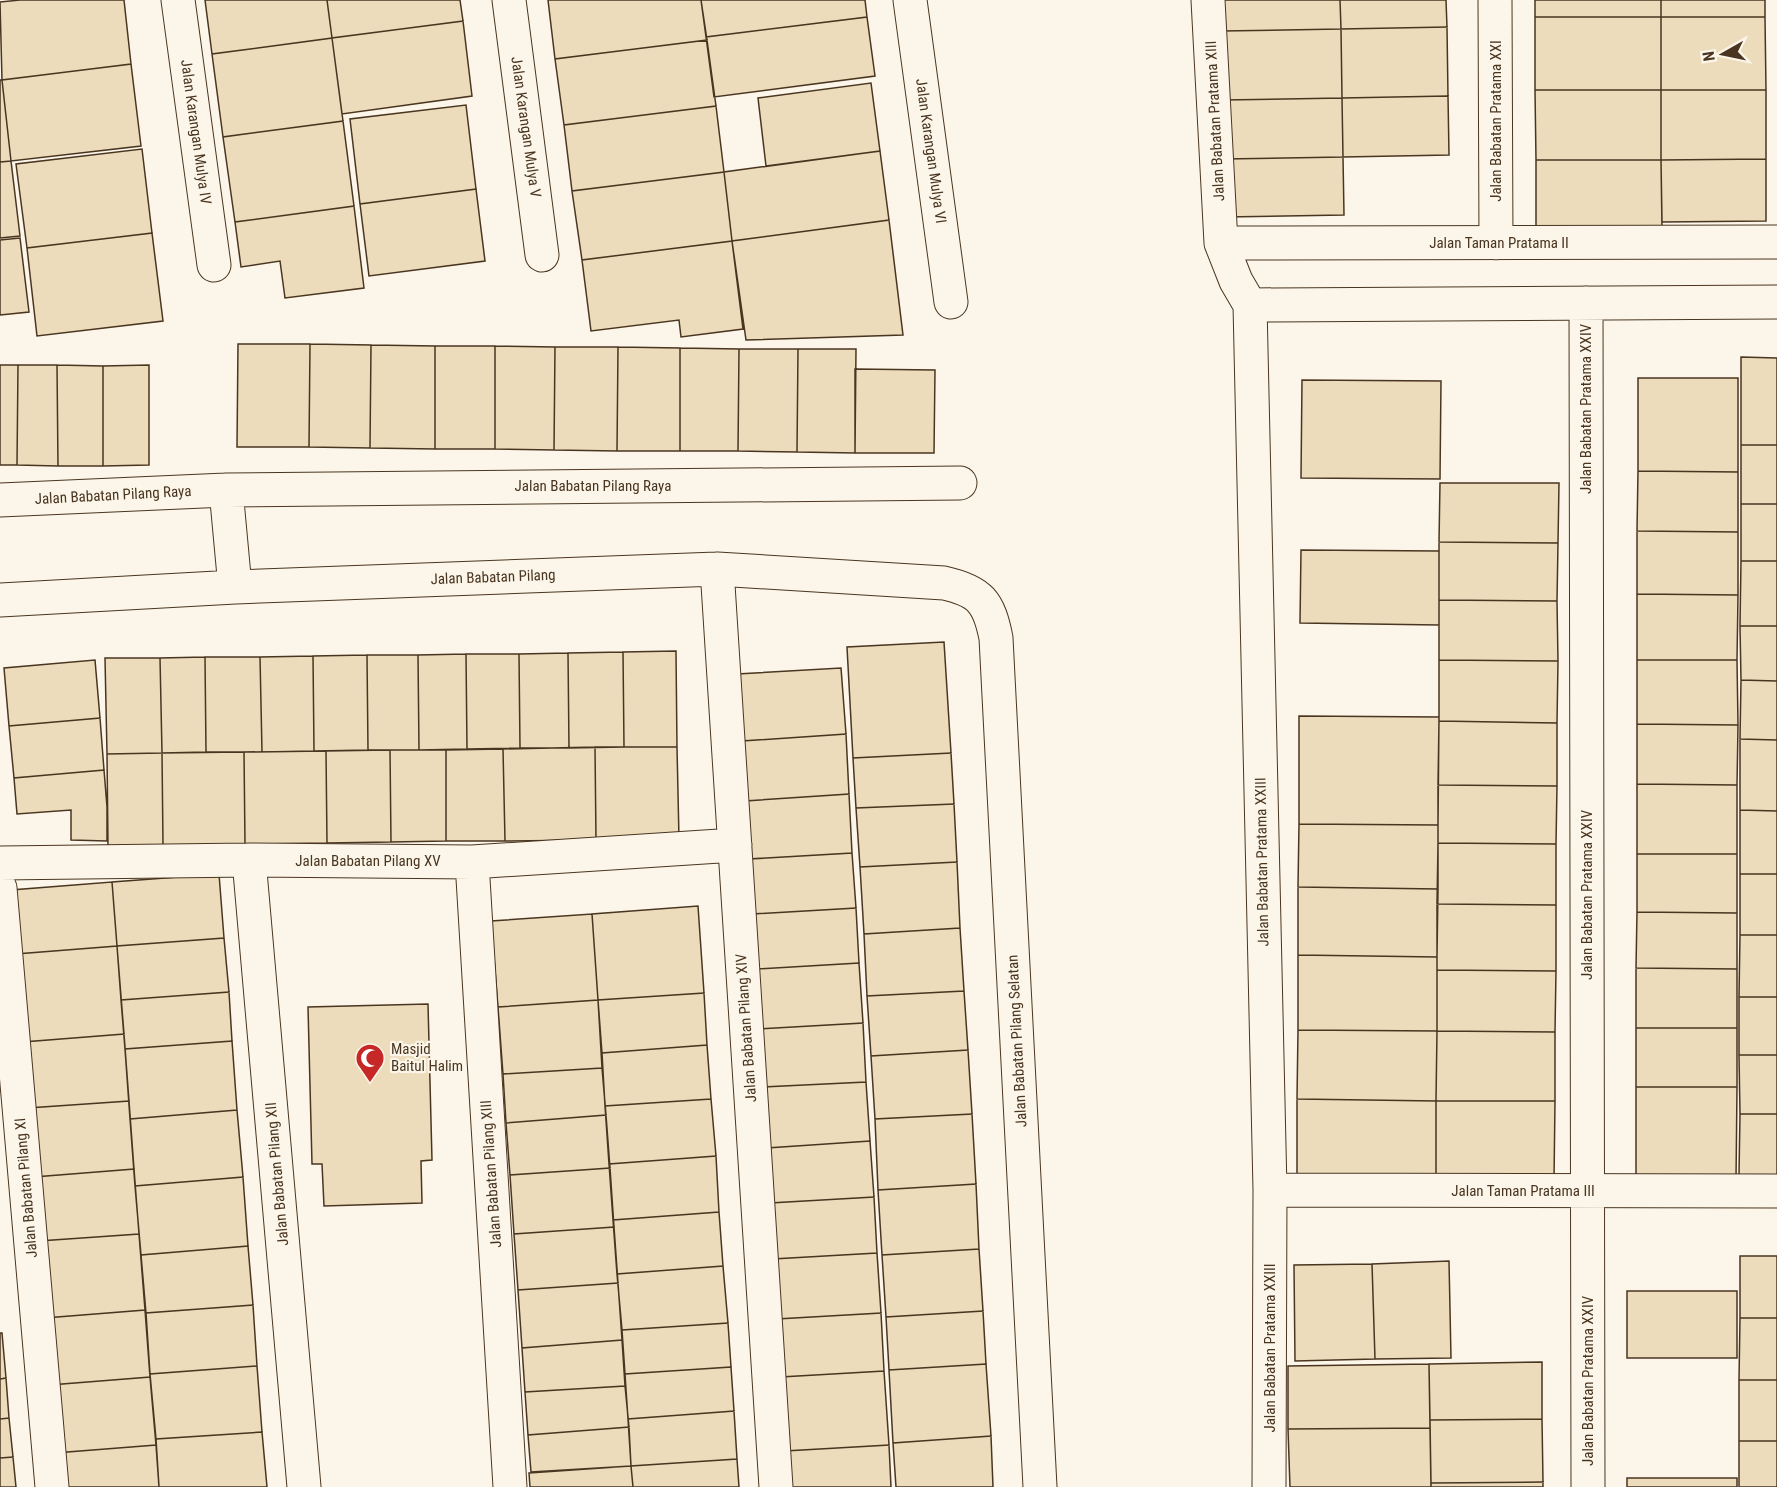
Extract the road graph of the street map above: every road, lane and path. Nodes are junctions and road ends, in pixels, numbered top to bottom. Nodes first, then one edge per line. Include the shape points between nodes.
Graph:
1 (178, 0) edge
2 (509, 0) edge
3 (910, 0) edge
4 (1208, 0) edge
5 (1495, 0) edge
6 (1777, 242) edge
7 (1221, 243) junction
8 (1496, 243) junction
9 (543, 255) dead end
10 (214, 265) dead end
11 (951, 302) dead end
12 (1777, 302) edge
13 (1586, 303) junction
14 (1250, 305) junction
15 (960, 483) dead end
16 (227, 499) junction
17 (0, 500) edge
18 (717, 569) junction
19 (234, 571) junction
20 (981, 599) joint
21 (0, 600) edge
22 (735, 845) junction
23 (249, 860) junction
24 (472, 862) junction
25 (0, 863) edge
26 (0, 888) edge
27 (1270, 1190) junction
28 (1587, 1191) junction
29 (1777, 1191) edge
30 (52, 1487) edge
31 (304, 1487) edge
32 (510, 1487) edge
33 (776, 1487) edge
34 (1040, 1487) edge
35 (1269, 1487) edge
36 (1588, 1487) edge

1 - 10 street, Jalan Karangan Mulya IV
2 - 9 street, Jalan Karangan Mulya V
3 - 11 street, Jalan Karangan Mulya VI
4 - 7 street, Jalan Babatan Pratama XIII
5 - 8 street, Jalan Babatan Pratama XXI
6 - 8 street, Jalan Taman Pratama II
7 - 8 street, Jalan Taman Pratama II
7 - 14 street, Jalan Babatan Pratama XXIII
12 - 13 street
13 - 14 street
13 - 28 street, Jalan Babatan Pratama XXIV
14 - 27 street, Jalan Babatan Pratama XXIII
15 - 16 street, Jalan Babatan Pilang Raya
16 - 17 street, Jalan Babatan Pilang Raya
16 - 19 street
18 - 19 street, Jalan Babatan Pilang
18 - 20 street, Jalan Babatan Pilang via 944,583 966,588
18 - 22 street, Jalan Babatan Pilang XIV
19 - 21 street, Jalan Babatan Pilang
20 - 34 street, Jalan Babatan Pilang Selatan via 993,619 996,638
22 - 24 street, Jalan Babatan Pilang XV
22 - 33 street, Jalan Babatan Pilang XIV
23 - 24 street, Jalan Babatan Pilang XV
23 - 25 street, Jalan Babatan Pilang XV
23 - 31 street, Jalan Babatan Pilang XII
24 - 32 street, Jalan Babatan Pilang XIII
26 - 30 street, Jalan Babatan Pilang XI
27 - 28 street, Jalan Taman Pratama III
27 - 35 street, Jalan Babatan Pratama XXIII
28 - 29 street, Jalan Taman Pratama III
28 - 36 street, Jalan Babatan Pratama XXIV

